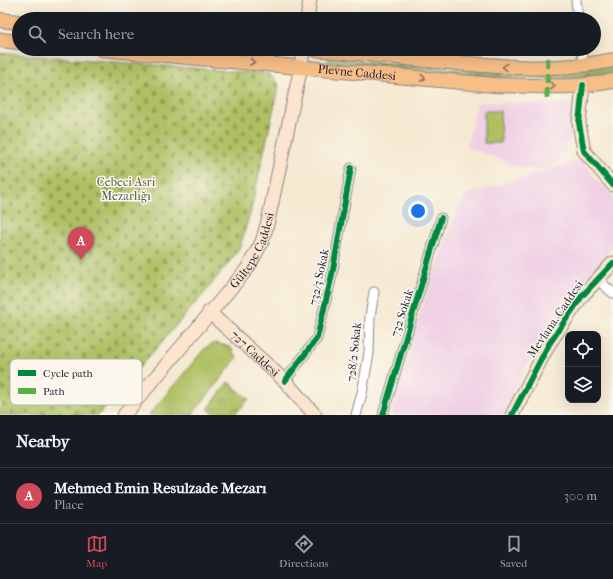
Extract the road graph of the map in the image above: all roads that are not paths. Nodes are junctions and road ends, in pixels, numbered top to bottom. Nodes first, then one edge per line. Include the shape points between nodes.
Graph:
1 (310, 0) edge
2 (576, 0) edge
3 (308, 12) edge
4 (577, 12) edge
5 (0, 20) edge
6 (12, 21) edge
7 (0, 40) edge
8 (12, 41) edge
9 (179, 56) edge
10 (302, 56) edge
11 (391, 56) edge
12 (583, 56) edge
13 (613, 60) edge
14 (584, 65) junction
15 (301, 67) junction
16 (613, 80) edge
17 (583, 85) junction
18 (351, 168) dead end
19 (613, 185) edge
20 (442, 218) dead end
21 (613, 263) edge
22 (597, 279) junction
23 (374, 292) dead end
24 (613, 293) edge
25 (209, 312) junction
26 (285, 381) junction
27 (142, 393) edge
28 (132, 405) edge
29 (124, 415) edge
30 (315, 415) edge
31 (356, 415) edge
32 (383, 415) edge
33 (512, 415) edge

1 - 3 street
2 - 4 street
5 - 6 main road
7 - 8 main road
9 -> 15 main road, Plevne Caddesi
10 - 15 street, Gültepe Caddesi
14 -> 11 main road, Plevne Caddesi via 560,68 513,67
12 - 14 street
13 - 14 main road, Plevne Caddesi
15 -> 17 main road, Plevne Caddesi via 494,85
15 - 25 street, Gültepe Caddesi via 262,242 247,269
16 - 17 main road, Plevne Caddesi
17 - 19 street via 578,123 584,151
18 - 26 street, 732/3 Sokak via 332,275 317,338
20 - 32 street, 732 Sokak
21 - 22 street, Mevlana. Caddesi
22 - 24 street
22 - 33 street, Mevlana. Caddesi via 549,344
23 - 31 street, 728/2 Sokak via 369,354
25 - 26 street, 727 Caddesi
25 - 27 street, Gültepe Caddesi
26 - 30 street, 727 Caddesi
28 - 29 street, Gültepe Caddesi

